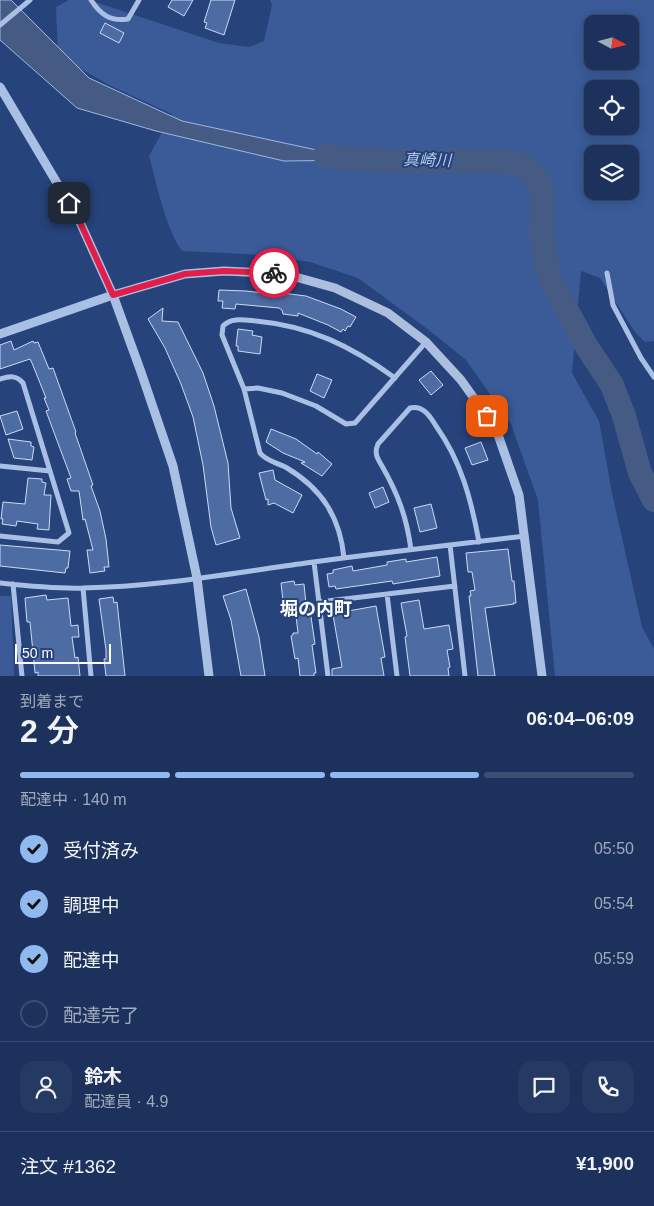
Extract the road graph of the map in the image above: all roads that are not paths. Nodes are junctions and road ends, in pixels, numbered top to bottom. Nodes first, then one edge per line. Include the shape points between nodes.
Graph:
1 (30, 0) edge
2 (91, 0) edge
3 (139, 0) edge
4 (0, 25) edge
5 (0, 88) edge
6 (607, 273) dead end
7 (113, 295) junction
8 (0, 334) edge
9 (426, 342) junction
10 (654, 377) edge
11 (395, 378) junction
12 (0, 379) edge
13 (244, 389) junction
14 (0, 466) edge
15 (50, 471) junction
16 (0, 536) edge
17 (525, 536) junction
18 (478, 542) junction
19 (450, 545) junction
20 (411, 550) junction
21 (344, 558) junction
22 (314, 562) junction
23 (197, 578) junction
24 (0, 583) edge
25 (13, 584) junction
26 (455, 586) junction
27 (83, 588) junction
28 (387, 594) junction
29 (319, 602) junction
30 (22, 676) edge
31 (91, 676) edge
32 (209, 676) edge
33 (328, 676) edge
34 (397, 676) edge
35 (465, 676) edge
36 (542, 676) edge

1 - 4 street
2 - 3 street via 99,13 120,20 128,19
5 - 7 street via 79,220
6 - 10 street via 613,305
7 - 8 street
7 - 9 street via 185,274 224,271 285,274 335,288 388,313
7 - 23 street via 173,466
9 - 11 street
9 - 17 street via 461,380 496,429 519,495
11 - 13 street via 351,425 291,396 258,388
11 - 13 street via 355,351 312,332 265,322 229,321 223,326 222,334
12 - 15 street via 14,377 23,384
13 - 21 street via 260,453 305,480 322,499 336,522
14 - 15 street
15 - 16 street via 69,533 58,542
17 - 18 street
17 - 36 street
18 - 19 street
18 - 20 street via 473,508 458,462 432,419 423,409 414,407 378,444 376,452 400,499
19 - 20 street
19 - 26 street
20 - 21 street
21 - 22 street
22 - 23 street
22 - 29 street
23 - 27 street
23 - 32 street
24 - 25 street
25 - 27 street
25 - 30 street
26 - 28 street
26 - 35 street
27 - 31 street
28 - 29 street
28 - 34 street
29 - 33 street

